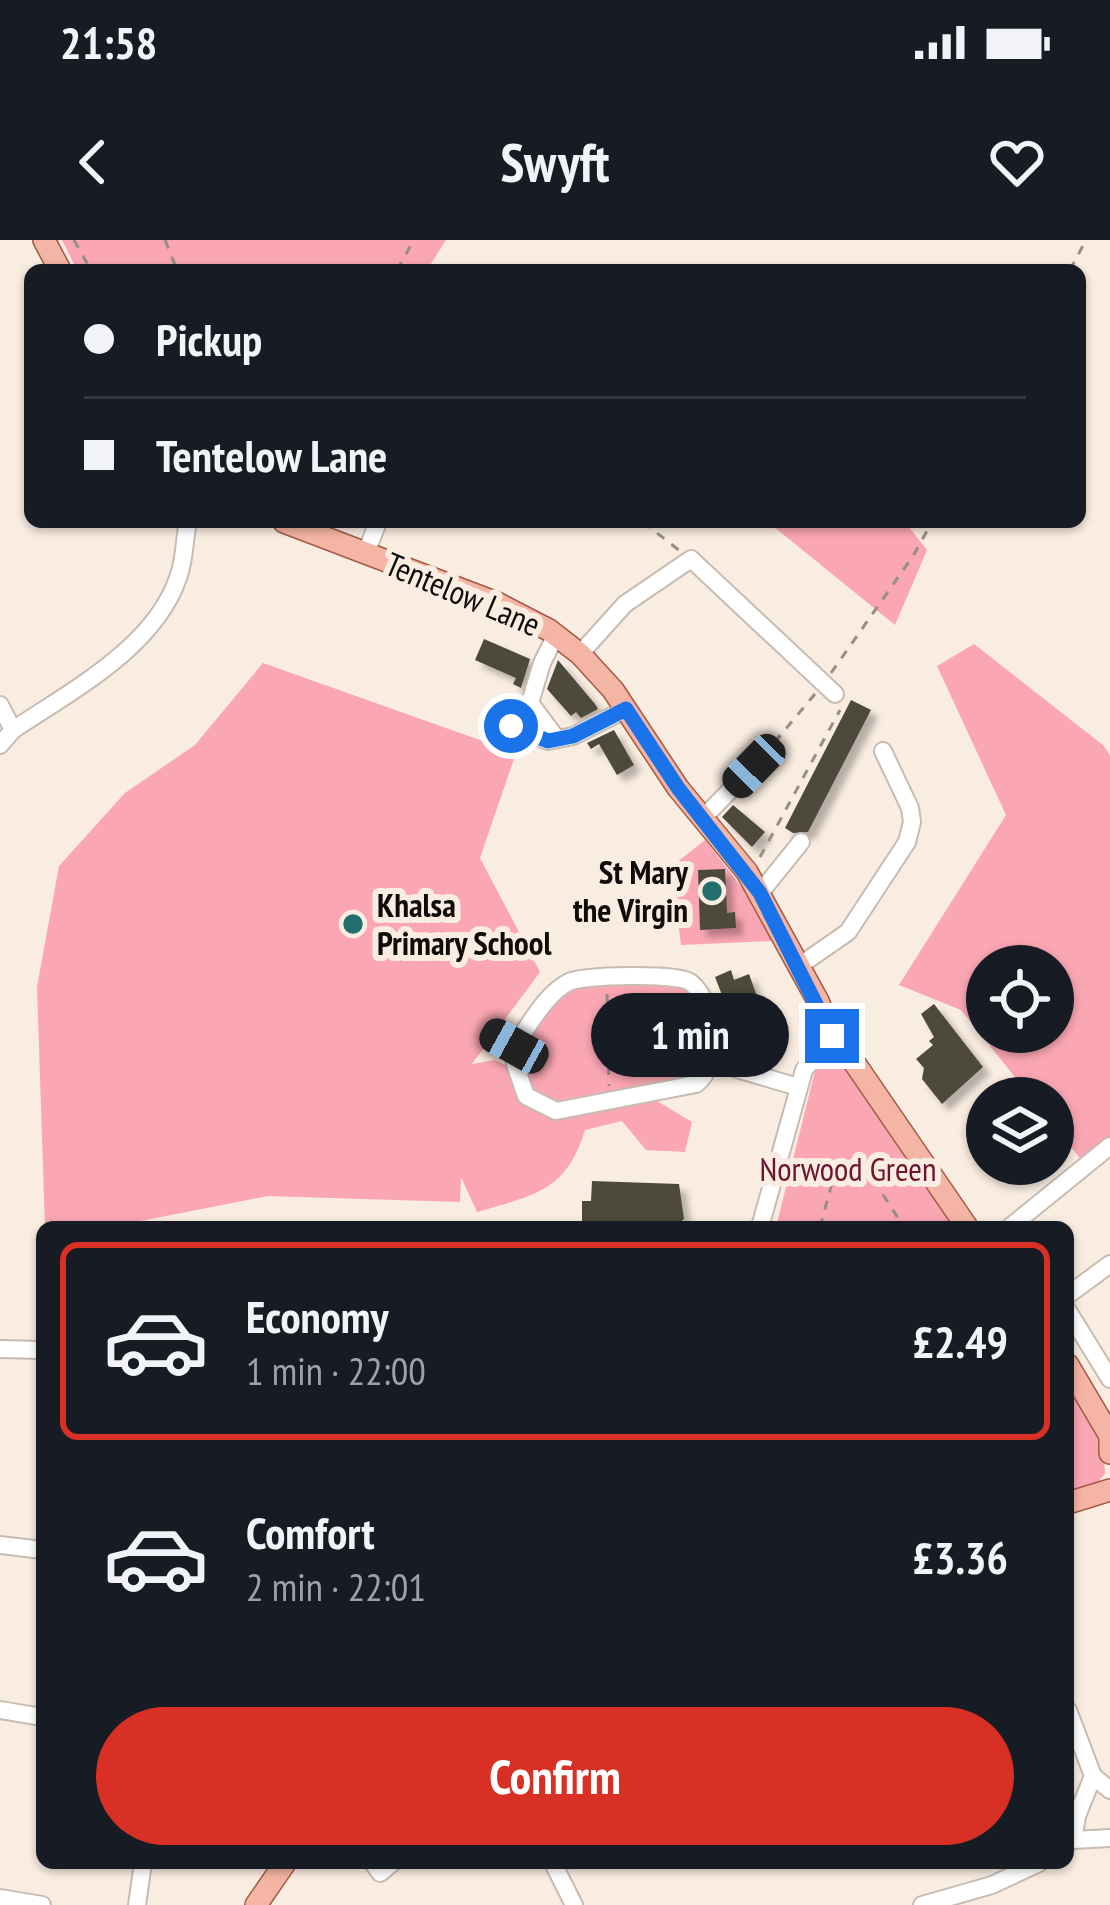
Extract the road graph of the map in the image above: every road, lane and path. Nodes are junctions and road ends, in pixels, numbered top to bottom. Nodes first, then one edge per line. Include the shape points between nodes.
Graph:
1 (187, 528) edge
2 (300, 528) edge
3 (375, 528) edge
4 (652, 528) edge
5 (929, 528) edge
6 (366, 553) junction
7 (691, 559) junction
8 (556, 635) junction
9 (580, 654) junction
10 (833, 696) junction
11 (0, 705) edge
12 (626, 709) junction
13 (511, 726) dead end
14 (14, 730) junction
15 (557, 739) junction
16 (0, 745) edge
17 (883, 751) dead end
18 (754, 766) joint
19 (702, 819) junction
20 (801, 842) dead end
21 (748, 872) junction
22 (760, 893) junction
23 (799, 966) junction
24 (607, 978) junction
25 (708, 1012) junction
26 (493, 1035) dead end
27 (832, 1036) junction
28 (514, 1046) junction
29 (608, 1049) junction
30 (710, 1061) junction
31 (798, 1087) junction
32 (609, 1100) junction
33 (1110, 1146) edge
34 (762, 1221) edge
35 (822, 1221) edge
36 (900, 1221) edge
37 (963, 1221) edge
38 (1017, 1221) edge
39 (1110, 1264) edge
40 (1074, 1290) edge
41 (1074, 1321) edge
42 (0, 1349) edge
43 (36, 1350) edge
44 (1074, 1375) edge
45 (1110, 1379) edge
46 (1110, 1436) edge
47 (1110, 1453) edge
48 (1110, 1490) edge
49 (1074, 1501) edge
50 (0, 1545) edge
51 (36, 1549) edge
52 (0, 1710) edge
53 (36, 1716) edge
54 (1074, 1726) edge
55 (1093, 1776) junction
56 (1110, 1790) edge
57 (1074, 1827) edge
58 (1110, 1838) edge
59 (1074, 1842) edge
60 (142, 1869) edge
61 (281, 1869) edge
62 (556, 1869) edge
63 (1027, 1869) edge
64 (0, 1898) edge
65 (261, 1902) edge
66 (42, 1905) edge
67 (137, 1905) edge
68 (574, 1905) edge
69 (922, 1905) edge

1 - 14 street via 178,578 157,616 124,652
2 - 6 main road, Tentelow Lane
3 - 6 street
4 - 7 path
5 - 10 path
6 - 8 main road, Tentelow Lane via 464,588
7 - 9 street via 626,604
7 - 10 street
8 - 9 main road, Tentelow Lane
8 - 15 street via 530,703
9 - 12 main road, Tentelow Lane
10 - 18 path
10 - 21 path via 768,849
11 - 14 street
12 - 15 street
12 - 19 main road, Tentelow Lane
13 - 15 street
14 - 16 street
17 - 23 street via 910,808 907,842 848,932
18 - 19 street
19 - 21 main road, Tentelow Lane
20 - 22 street
21 - 22 main road, Tentelow Lane
22 - 23 main road, Tentelow Lane
23 - 27 main road, Tentelow Lane
24 - 25 street via 680,978
24 - 28 street via 566,983
24 - 29 path
25 - 29 path
25 - 30 street
26 - 28 street
27 - 31 street via 808,1061
27 - 37 main road, Tentelow Lane
28 - 32 street via 526,1096 556,1111
29 - 32 path
30 - 31 street
30 - 32 street via 696,1084
31 - 34 street
33 - 38 street
35 - 36 path via 843,1162 863,1164
39 - 40 street
41 - 45 street
42 - 43 street
44 - 46 main road
46 - 47 main road
48 - 49 main road
50 - 51 street
52 - 53 street
54 - 55 street
55 - 56 street
55 - 57 street
58 - 59 street
60 - 67 street
61 - 65 main road
62 - 68 street
63 - 69 street
64 - 66 street

